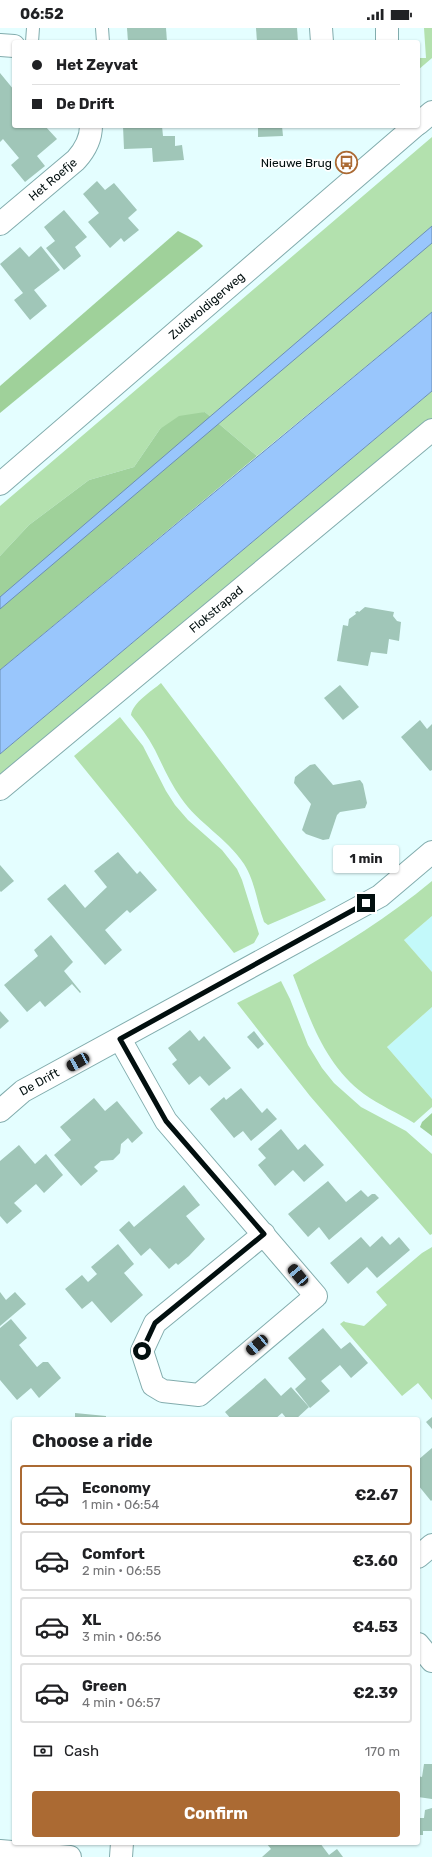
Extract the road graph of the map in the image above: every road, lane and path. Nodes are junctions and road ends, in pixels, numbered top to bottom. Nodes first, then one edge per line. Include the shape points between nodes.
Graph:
1 (34, 28) edge
2 (102, 28) edge
3 (321, 28) edge
4 (387, 28) edge
5 (32, 40) edge
6 (103, 40) edge
7 (322, 40) edge
8 (387, 40) edge
9 (0, 45) edge
10 (12, 46) edge
11 (432, 112) edge
12 (420, 122) edge
13 (91, 128) edge
14 (413, 128) edge
15 (0, 224) edge
16 (432, 430) edge
17 (0, 484) edge
18 (0, 789) edge
19 (432, 852) edge
20 (120, 1039) junction
21 (0, 1111) edge
22 (264, 1234) junction
23 (432, 1544) edge
24 (420, 1554) edge
25 (420, 1646) edge
26 (432, 1661) edge
27 (122, 1845) edge
28 (0, 1851) edge
29 (70, 1857) edge
30 (121, 1857) edge

1 - 5 lane
2 - 6 lane
3 - 7 street
4 - 8 street
9 - 10 street
11 - 12 street, Zuidwoldigerweg
13 - 15 street, Het Roefje via 89,142 84,152
14 - 17 street, Zuidwoldigerweg
16 - 18 street, Flokstrapad
19 - 20 street, De Drift via 380,896
20 - 21 street, De Drift via 23,1091
20 - 22 street via 166,1121
22 - 22 street via 316,1296 199,1395 163,1391 153,1385 142,1351 155,1323
23 - 24 street
25 - 26 street
27 - 30 street
28 - 29 street

